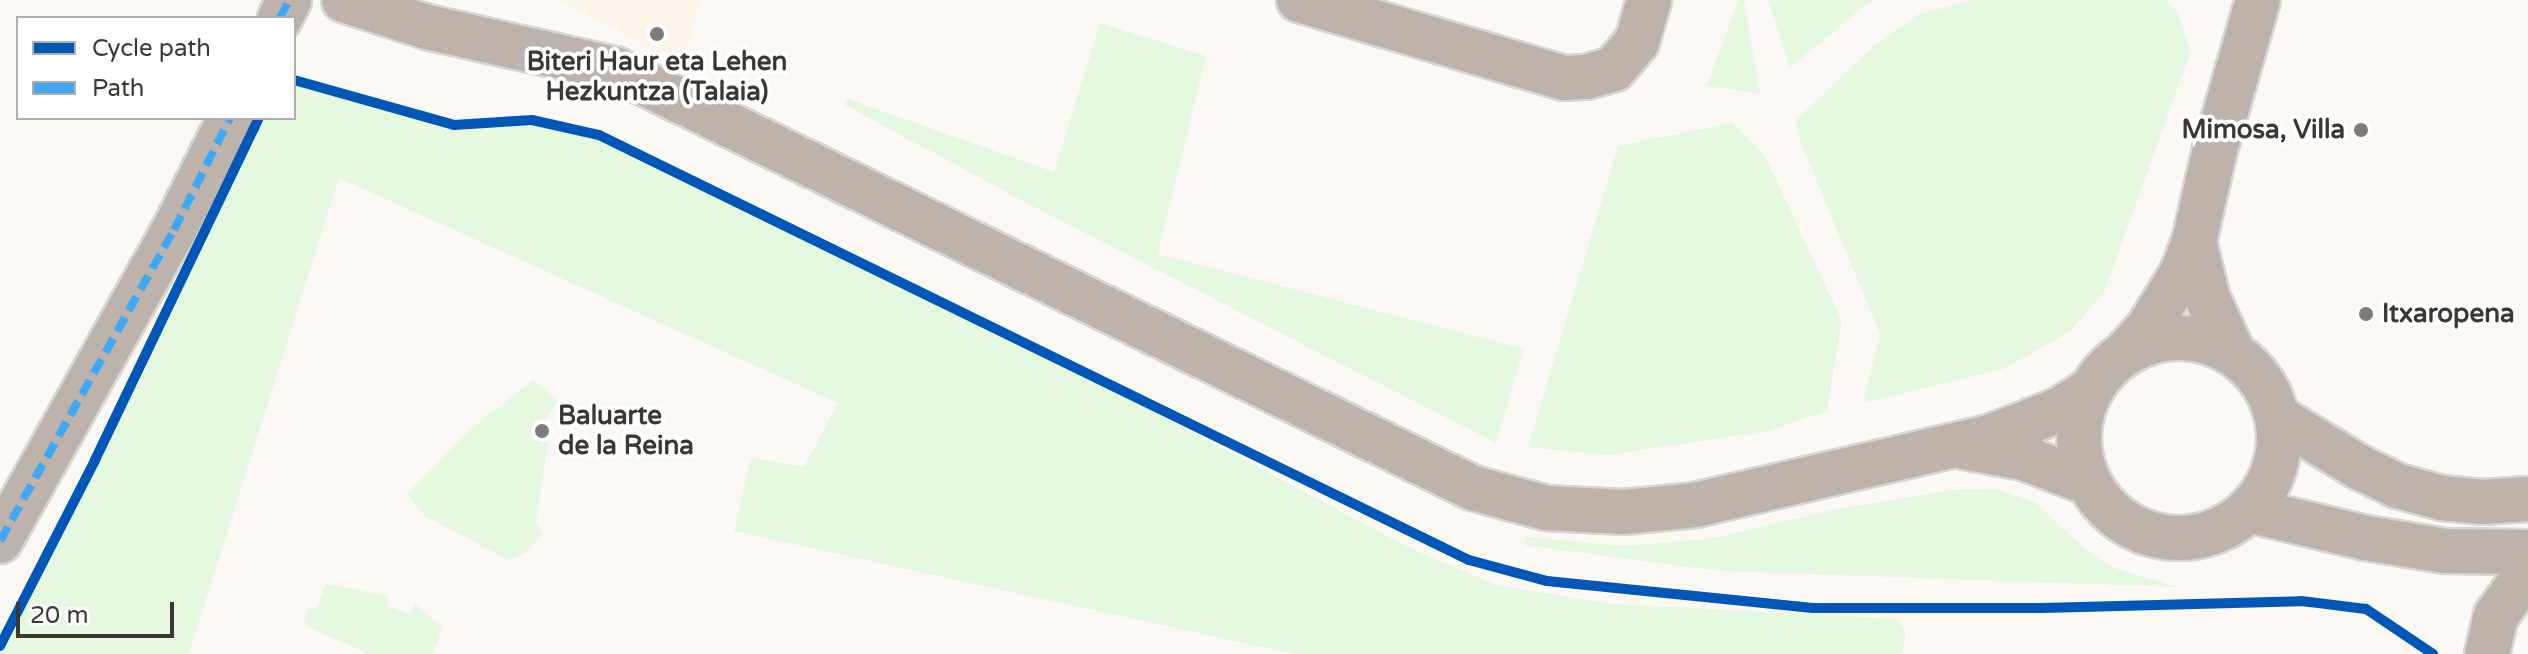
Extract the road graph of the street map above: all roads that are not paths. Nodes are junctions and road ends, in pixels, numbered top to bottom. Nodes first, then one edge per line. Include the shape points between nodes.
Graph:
1 (344, 0) edge
2 (1299, 0) edge
3 (1649, 0) edge
4 (2258, 0) edge
5 (229, 120) edge
6 (2194, 242) junction
7 (2126, 352) junction
8 (2233, 353) junction
9 (2090, 391) junction
10 (2277, 417) junction
11 (1953, 445) junction
12 (2089, 483) junction
13 (2528, 499) edge
14 (2248, 510) junction
15 (0, 541) edge
16 (2528, 552) edge
17 (2528, 571) edge
18 (2487, 654) edge

1 - 11 street via 427,27 615,69 1473,488 1546,508 1624,512 1695,505
2 - 3 street via 1564,78 1614,69 1637,42
4 - 6 street
5 - 15 street via 174,230
6 - 7 street via 2167,302
6 - 8 street via 2208,299
7 - 8 street via 2176,337
7 - 9 street
8 - 10 street via 2261,381
9 - 11 street via 2026,424
9 - 12 street via 2078,436
10 - 13 street via 2398,486 2442,498
10 - 14 street via 2274,467
11 - 12 street via 2024,458
12 - 14 street via 2111,512 2135,528 2161,536 2199,536
14 - 16 street via 2445,551
17 - 18 street via 2496,616

